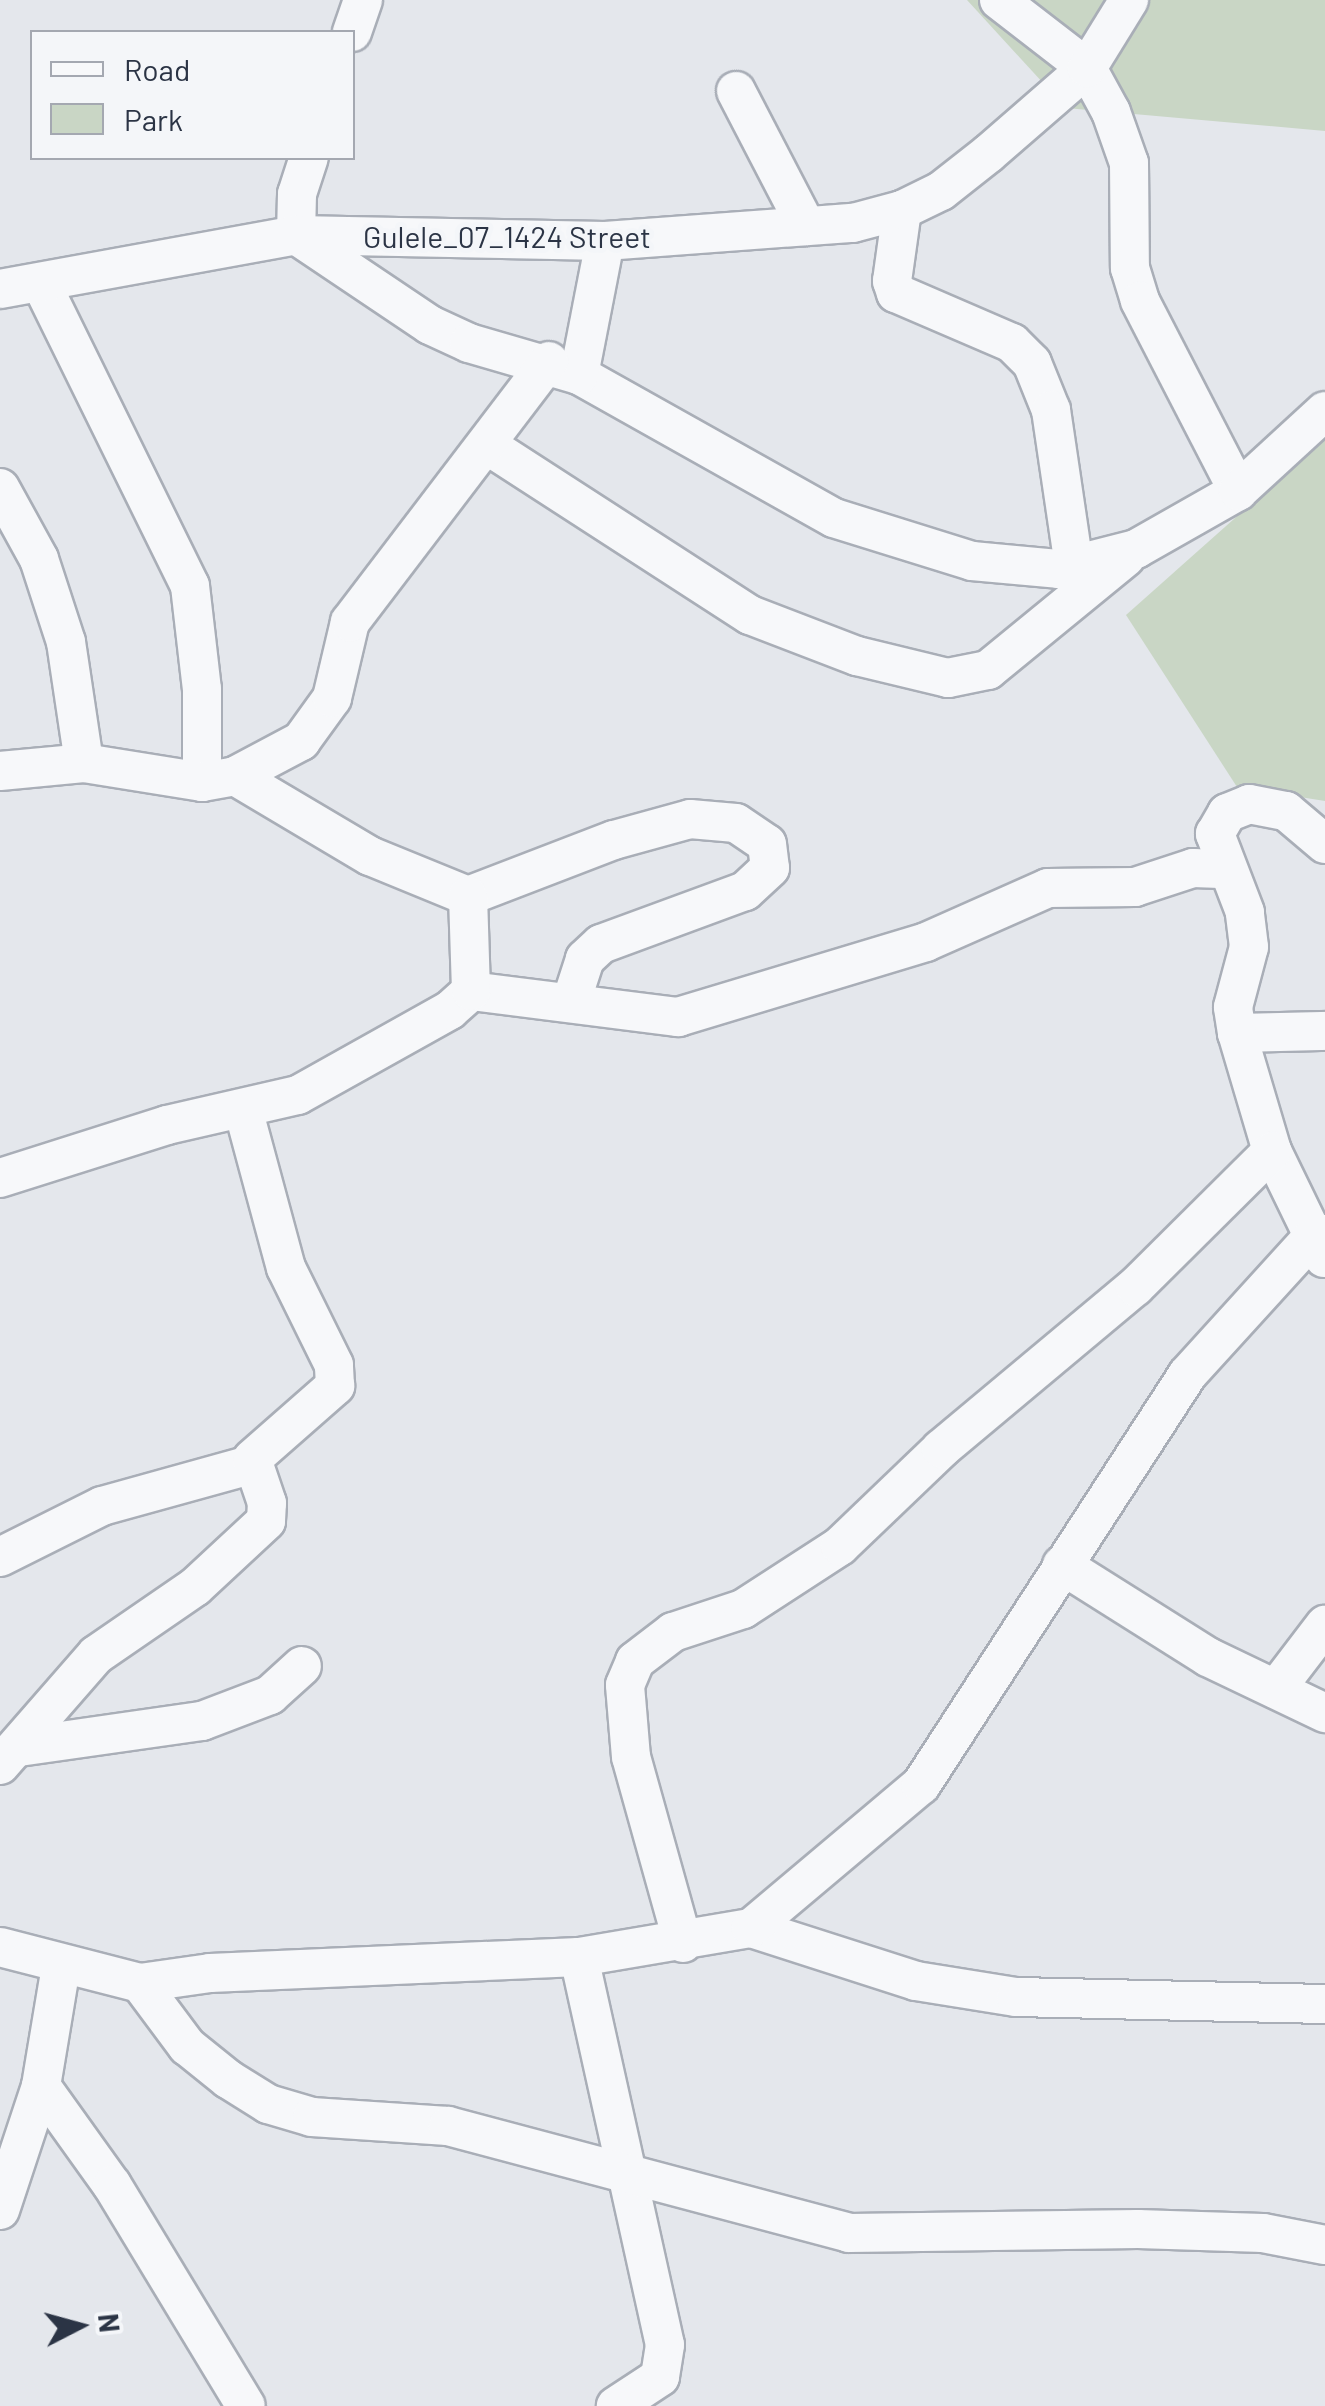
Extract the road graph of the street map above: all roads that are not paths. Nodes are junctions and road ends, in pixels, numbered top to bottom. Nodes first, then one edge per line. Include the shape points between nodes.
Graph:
1 (363, 0) edge
2 (999, 0) edge
3 (1129, 0) edge
4 (353, 30) edge
5 (1087, 68) junction
6 (736, 91) dead end
7 (309, 160) edge
8 (902, 210) junction
9 (806, 226) junction
10 (296, 235) junction
11 (605, 242) junction
12 (42, 285) junction
13 (0, 289) edge
14 (564, 368) junction
15 (1325, 411) edge
16 (487, 445) junction
17 (0, 488) edge
18 (1238, 490) junction
19 (1136, 549) junction
20 (1074, 566) junction
21 (84, 762) junction
22 (0, 771) edge
23 (218, 779) junction
24 (1325, 844) edge
25 (1227, 869) junction
26 (468, 896) junction
27 (472, 991) junction
28 (570, 1002) junction
29 (1325, 1030) edge
30 (1238, 1033) junction
31 (244, 1112) junction
32 (1272, 1151) junction
33 (0, 1178) edge
34 (1320, 1245) edge
35 (250, 1465) junction
36 (0, 1556) edge
37 (1062, 1565) junction
38 (1325, 1625) edge
39 (302, 1666) dead end
40 (1276, 1689) junction
41 (1325, 1713) edge
42 (9, 1756) edge
43 (751, 1928) junction
44 (682, 1942) junction
45 (0, 1947) edge
46 (579, 1957) junction
47 (61, 1966) junction
48 (140, 1983) junction
49 (1325, 2004) edge
50 (40, 2086) junction
51 (625, 2172) junction
52 (0, 2210) edge
53 (1325, 2246) edge
54 (246, 2406) edge
55 (616, 2406) edge

1 - 4 street
2 - 5 street
3 - 5 street, Gulele_07_1424 Street
5 - 8 street, Gulele_07_1424 Street via 988,154
5 - 18 street via 1129,164 1126,229 1140,301
6 - 9 street
7 - 10 street via 297,194
8 - 9 street, Gulele_07_1424 Street
8 - 20 street via 896,293 1012,343 1032,363 1051,410
9 - 11 street, Gulele_07_1424 Street
10 - 11 street, Gulele_07_1424 Street
10 - 12 street, Gulele_07_1424 Street
10 - 14 street via 430,325 469,343
11 - 14 street
12 - 13 street, Gulele_07_1424 Street
12 - 23 street via 190,586
14 - 16 street
14 - 20 street via 834,518 972,562
15 - 18 street
16 - 19 street via 750,615 858,656 948,678 988,670
16 - 23 street via 350,622 324,714 301,741
17 - 21 street via 39,559 66,642
18 - 19 street
19 - 20 street
21 - 22 street
21 - 23 street
23 - 26 street via 370,856
24 - 25 street via 1286,811 1249,804 1227,813 1215,834
25 - 28 street via 1194,868 1136,887 1048,888 926,942 678,1017
25 - 30 street via 1245,912 1249,947 1233,1007
26 - 27 street
26 - 28 street via 614,840 690,819 736,823 767,844 770,868 745,892 601,944 585,960
27 - 28 street
27 - 31 street via 330,1079
29 - 30 street
30 - 32 street
31 - 33 street via 168,1125
31 - 35 street via 286,1268 336,1376 325,1398
32 - 34 street
32 - 44 street via 1135,1286 941,1448 840,1546 743,1609 674,1632 635,1661 624,1685 631,1756
34 - 37 street via 1188,1374
35 - 36 street via 102,1506
35 - 42 street via 265,1494 266,1521 195,1587 96,1655
37 - 40 street via 1208,1657
37 - 43 street via 921,1785
38 - 40 street
39 - 42 street via 270,1695 202,1721
40 - 41 street
43 - 44 street
43 - 49 street via 916,1981 1016,1997
44 - 46 street
45 - 47 street
46 - 48 street via 210,1973
46 - 51 street
47 - 48 street
47 - 50 street
48 - 51 street via 187,2046 268,2104 312,2116 448,2126
50 - 52 street
50 - 54 street via 112,2185
51 - 53 street via 850,2233 1138,2229 1263,2233
51 - 55 street via 666,2364 660,2376

